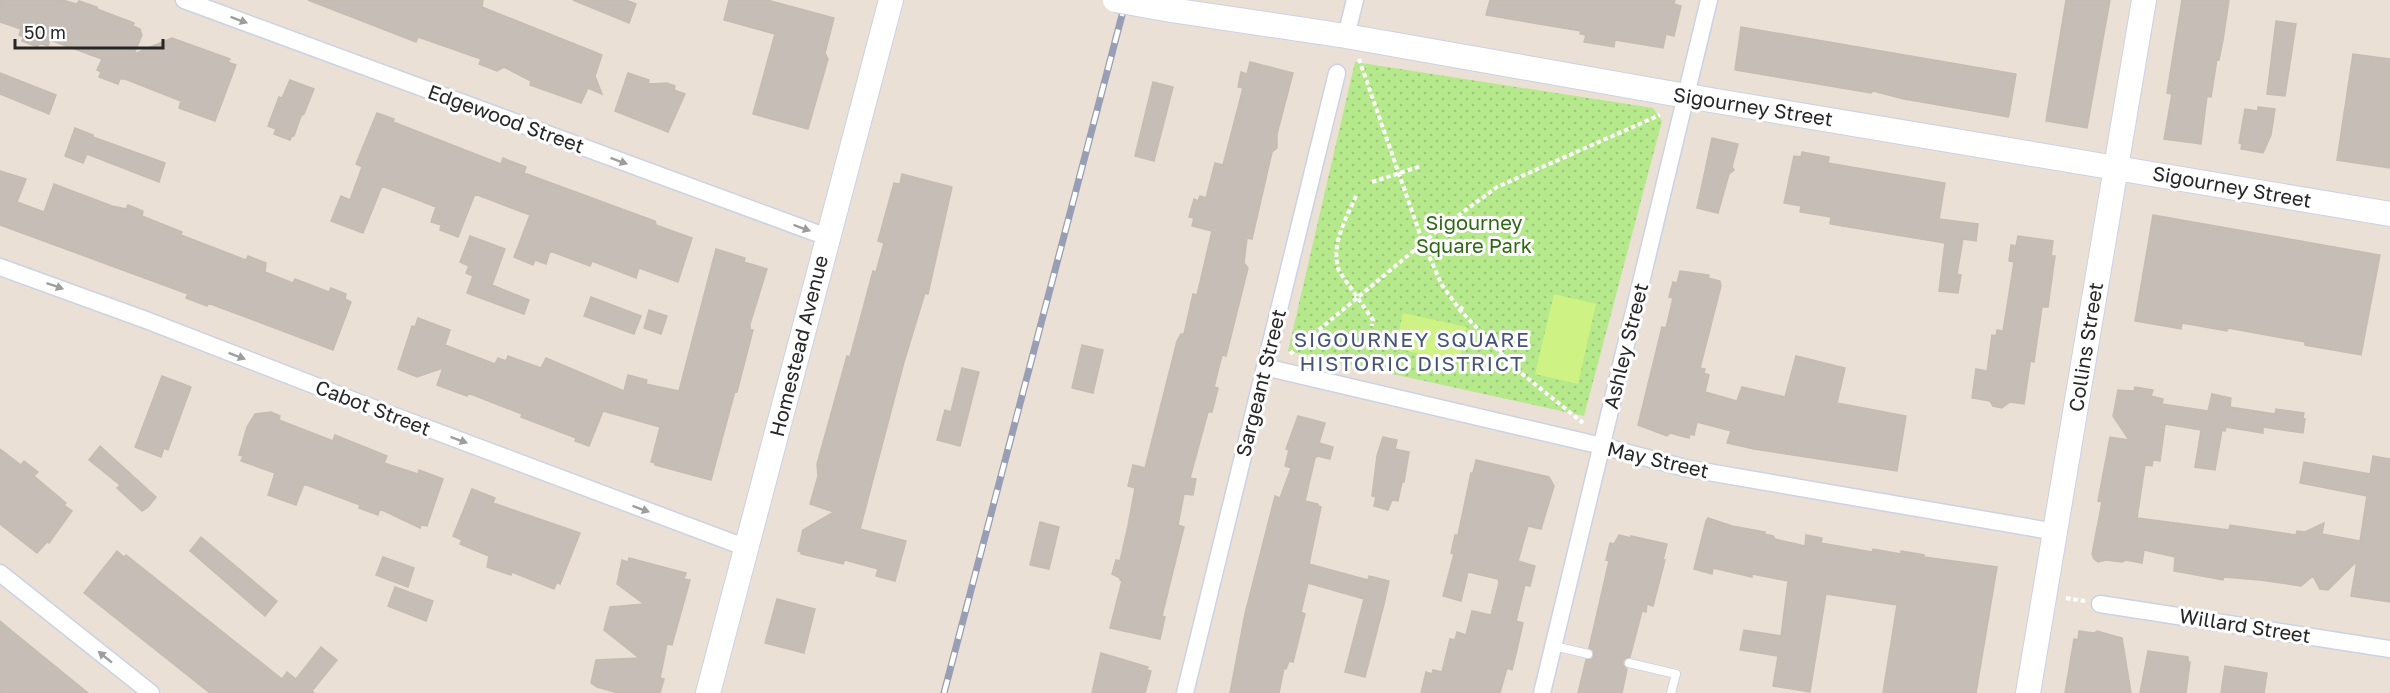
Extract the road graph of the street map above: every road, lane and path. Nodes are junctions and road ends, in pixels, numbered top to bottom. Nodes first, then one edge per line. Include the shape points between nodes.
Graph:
1 (184, 0) edge
2 (891, 0) edge
3 (1115, 0) edge
4 (1355, 0) edge
5 (1709, 0) edge
6 (2144, 0) edge
7 (1346, 36) junction
8 (1359, 59) dead end
9 (1337, 73) dead end
10 (1685, 96) junction
11 (1660, 115) dead end
12 (1421, 166) dead end
13 (2115, 167) junction
14 (1399, 174) junction
15 (1372, 182) dead end
16 (1356, 196) dead end
17 (2390, 214) edge
18 (827, 237) junction
19 (1423, 243) junction
20 (0, 267) edge
21 (1357, 297) junction
22 (1464, 305) dead end
23 (1460, 310) junction
24 (1371, 326) dead end
25 (1527, 332) dead end
26 (1499, 352) junction
27 (1290, 354) dead end
28 (1264, 367) junction
29 (1583, 423) dead end
30 (1602, 446) junction
31 (2056, 532) junction
32 (747, 548) junction
33 (0, 573) edge
34 (2100, 604) dead end
35 (1554, 646) junction
36 (2390, 649) edge
37 (1588, 654) dead end
38 (1629, 663) dead end
39 (151, 693) edge
40 (708, 693) edge
41 (1185, 693) edge
42 (1542, 693) edge
43 (1671, 693) edge
44 (2028, 693) edge

1 -> 18 street, Edgewood Street
2 - 18 main road, Homestead Avenue
3 - 7 main road, Sigourney Street, bridge
4 - 7 street
5 - 10 street, Ashley Street
6 - 13 main road, Collins Street
7 - 10 main road, Sigourney Street
8 - 14 path
9 - 28 street, Sargeant Street
10 - 13 main road, Sigourney Street
10 - 30 street, Ashley Street
11 - 19 path via 1497,187
12 - 14 path
13 - 17 main road, Sigourney Street
13 - 31 main road, Collins Street
14 - 15 path
14 - 19 path
16 - 21 path via 1335,254 1339,270
18 - 32 main road, Homestead Avenue
19 - 21 path
19 - 23 path via 1442,285
20 -> 32 street, Cabot Street
21 - 24 path via 1373,320
21 - 27 path
22 - 23 path
23 - 26 path
25 - 26 path via 1514,334
26 - 29 path
28 - 30 street, May Street
28 - 41 street, Sargeant Street
30 - 31 street, May Street via 1685,468
30 - 35 street, Ashley Street
31 - 44 main road, Collins Street
32 - 40 main road, Homestead Avenue
39 -> 33 street
34 - 36 street, Willard Street
35 - 37 lane
35 - 42 street, Ashley Street
38 - 43 lane via 1676,674

